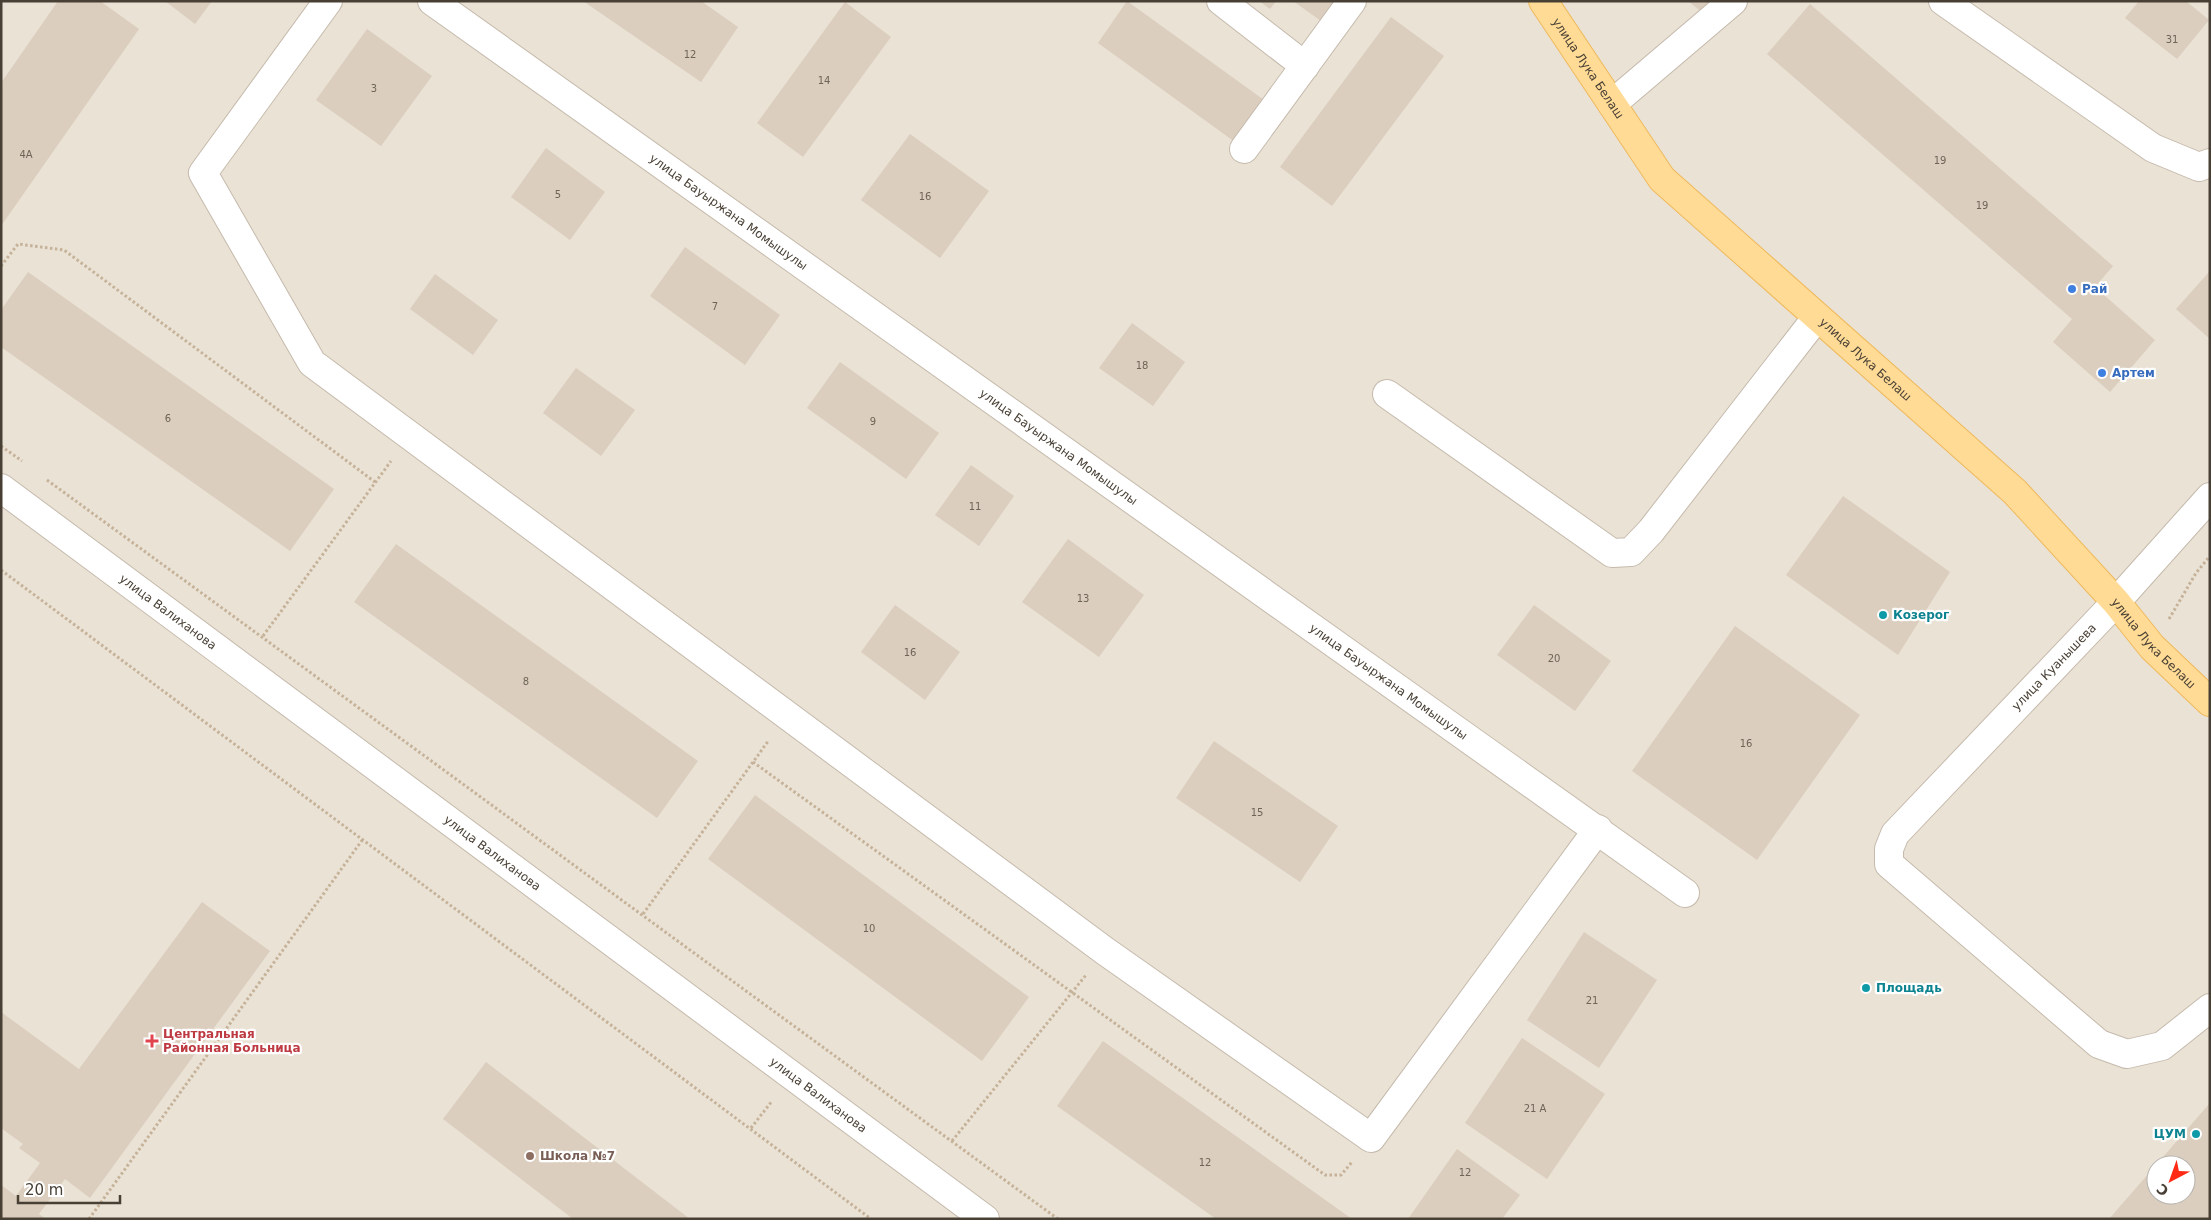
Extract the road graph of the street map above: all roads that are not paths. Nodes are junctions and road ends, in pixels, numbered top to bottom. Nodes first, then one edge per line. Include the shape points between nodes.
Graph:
1 (328, 1) edge
2 (432, 1) edge
3 (1221, 1) edge
4 (1352, 1) edge
5 (1543, 1) edge
6 (1734, 1) edge
7 (1943, 1) edge
8 (1305, 66) junction
9 (1612, 104) junction
10 (1244, 149) dead end
11 (2210, 163) edge
12 (1818, 317) junction
13 (1387, 394) dead end
14 (1, 488) edge
15 (2210, 497) edge
16 (2116, 602) junction
17 (2210, 702) edge
18 (1598, 829) junction
19 (1685, 893) dead end
20 (2210, 1008) edge
21 (985, 1219) edge

1 - 18 street via 203,173 312,363 1105,951 1371,1138
2 - 18 street, улица Бауыржана Момышулы
3 - 8 street
4 - 8 street
5 - 9 main road, улица Лука Белаш
6 - 9 street
7 - 11 street via 2153,148 2199,167
8 - 10 street
9 - 12 main road, улица Лука Белаш via 1662,178
12 - 13 street via 1651,531 1631,552 1612,553
12 - 16 main road, улица Лука Белаш via 2015,492
14 - 21 street, улица Валиханова
15 - 16 street, улица Куанышева
16 - 17 main road, улица Лука Белаш via 2152,647
16 - 20 street, улица Куанышева via 1895,834 1889,849 1889,864 2099,1044 2127,1054 2162,1046
18 - 19 street, улица Бауыржана Момышулы

